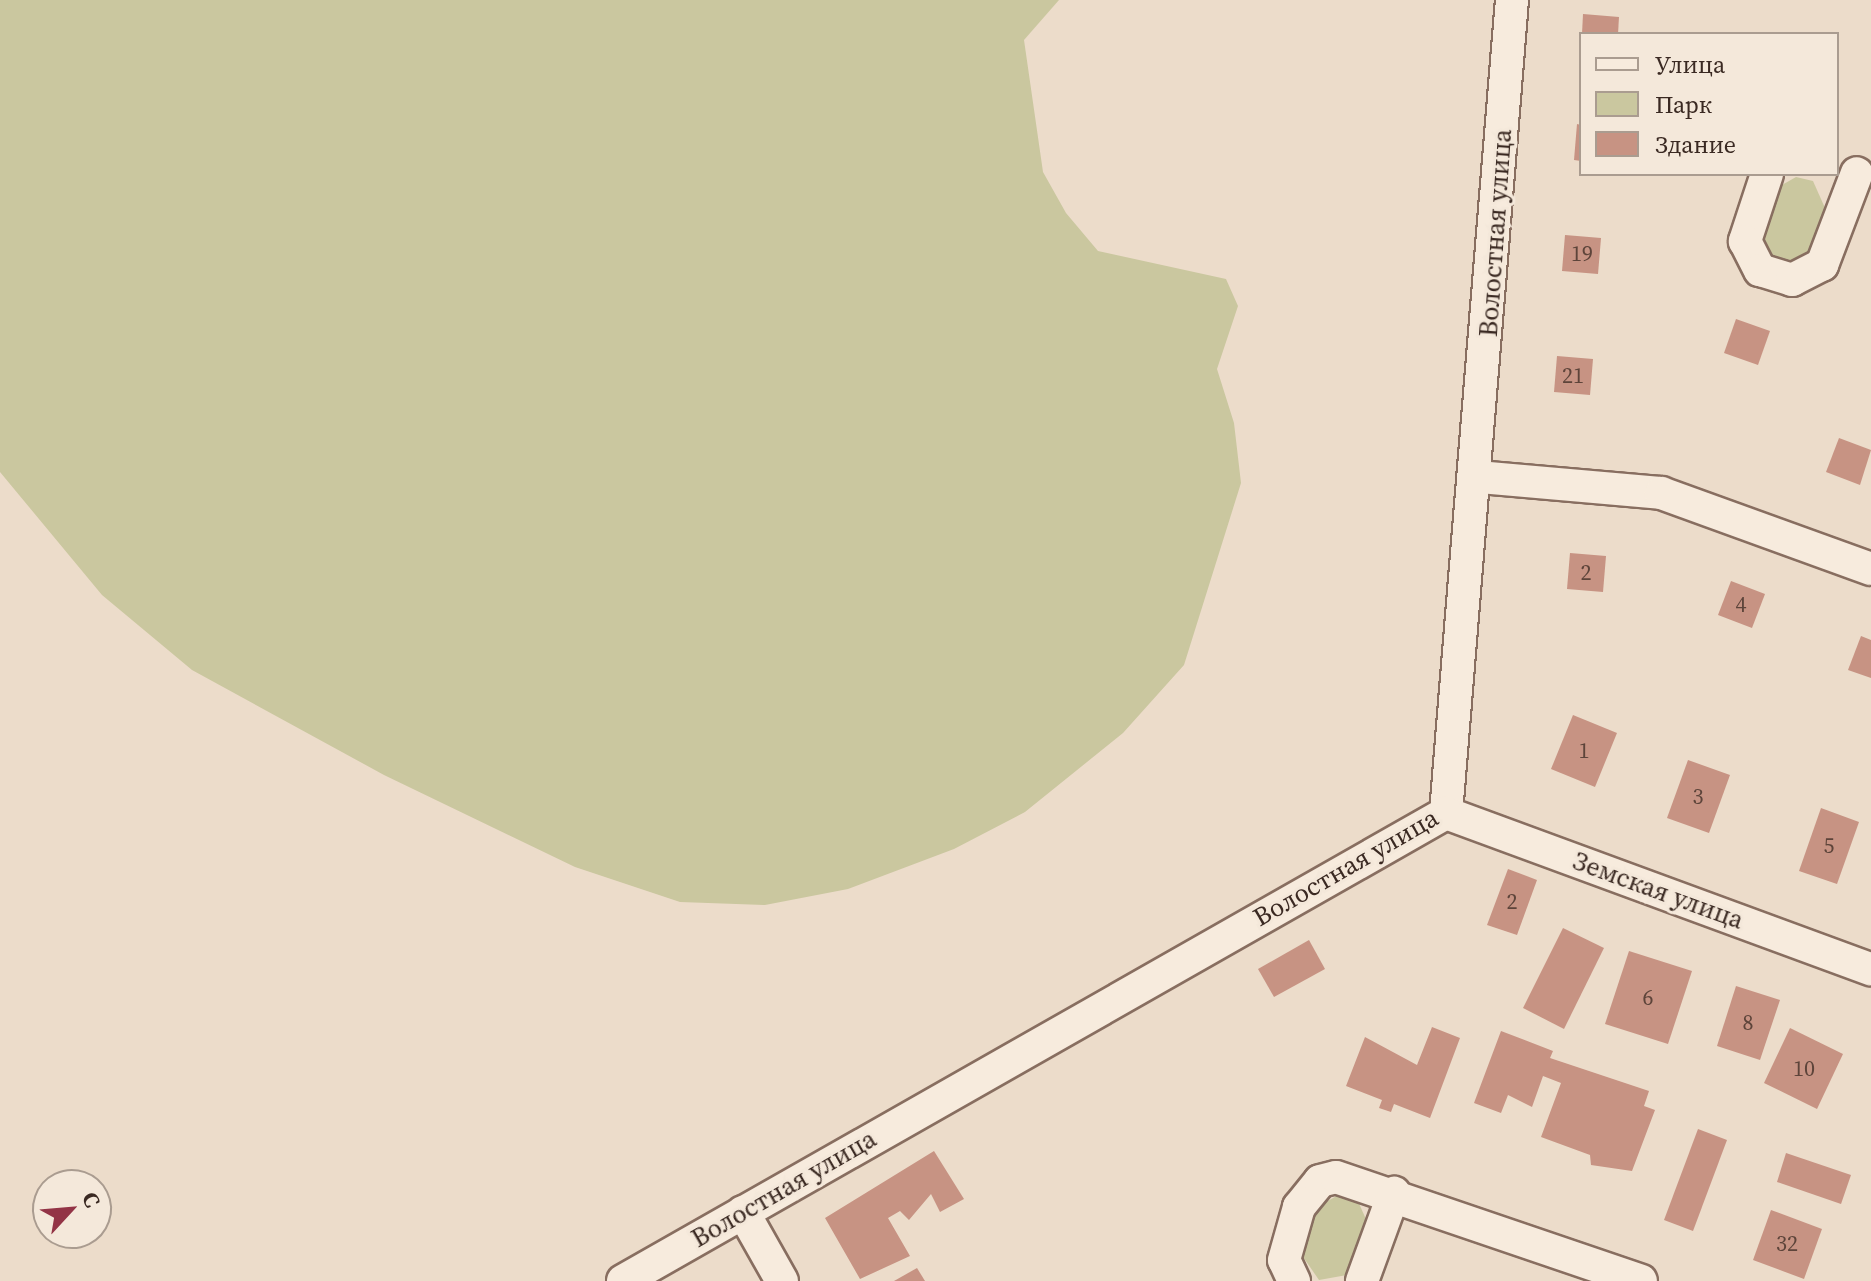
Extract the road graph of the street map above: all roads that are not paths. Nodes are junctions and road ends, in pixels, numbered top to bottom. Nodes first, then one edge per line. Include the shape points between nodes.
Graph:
1 (1512, 0) edge
2 (1855, 172) edge
3 (1766, 176) edge
4 (1479, 477) junction
5 (1871, 569) edge
6 (1446, 813) junction
7 (1871, 969) edge
8 (1394, 1193) junction
9 (743, 1212) junction
10 (623, 1281) edge
11 (782, 1281) edge
12 (1294, 1281) edge
13 (1362, 1281) edge
14 (1641, 1281) edge

1 - 4 street, Волостная улица
2 - 3 street via 1822,265 1792,280 1760,270 1745,241
4 - 5 street via 1661,493
4 - 6 street, Волостная улица
6 - 7 street, Земская улица
6 - 9 street, Волостная улица
8 - 12 street via 1336,1177 1307,1192 1286,1243
8 - 13 street
8 - 14 street
9 - 10 street, Волостная улица
9 - 11 street

